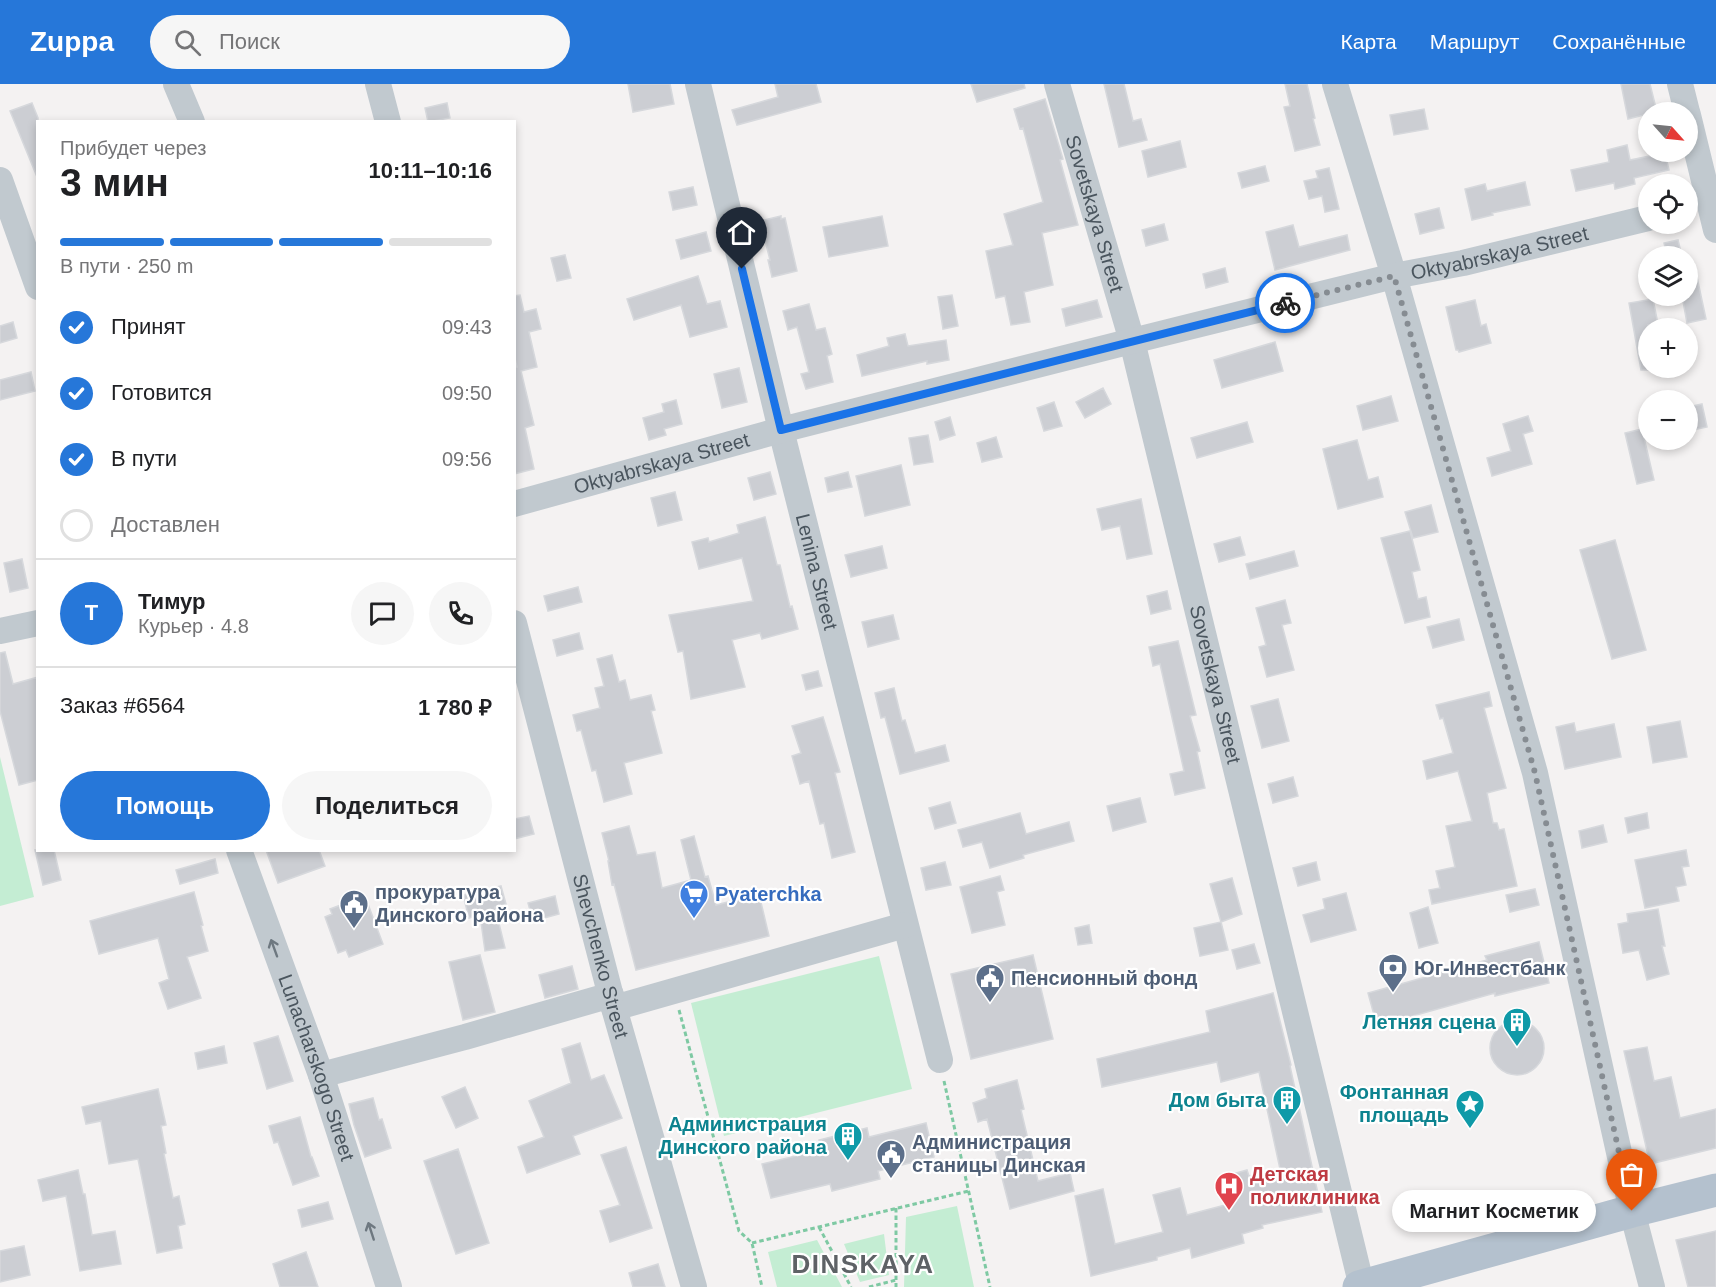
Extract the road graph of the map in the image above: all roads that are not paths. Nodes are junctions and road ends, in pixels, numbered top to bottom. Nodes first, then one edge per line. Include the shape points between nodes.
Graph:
1 (176, 84) edge
2 (378, 84) edge
3 (698, 84) edge
4 (1058, 84) edge
5 (1335, 84) edge
6 (1680, 84) edge
7 (1684, 102) edge
8 (191, 120) edge
9 (387, 120) edge
10 (1696, 162) edge
11 (0, 180) edge
12 (1704, 205) edge
13 (1638, 220) edge
14 (1716, 230) edge
15 (1394, 276) junction
16 (36, 281) edge
17 (1132, 341) junction
18 (781, 430) junction
19 (516, 503) edge
20 (36, 623) edge
21 (516, 630) edge
22 (0, 631) edge
23 (240, 852) edge
24 (905, 925) junction
25 (613, 1002) junction
26 (940, 1060) road end
27 (321, 1075) junction
28 (1716, 1190) edge
29 (1632, 1211) junction
30 (389, 1287) edge
31 (694, 1287) edge
32 (1361, 1287) edge
33 (1652, 1287) edge

1 - 8 street
2 - 9 street
3 - 18 street, Lenina Street
4 - 17 street, Sovetskaya Street
5 - 15 street
6 - 7 street
10 - 12 street
11 - 16 street
12 - 14 street
13 - 15 street, Oktyabrskaya Street
15 - 17 street, Oktyabrskaya Street
15 - 29 street via 1535,773
17 - 18 street, Oktyabrskaya Street
17 - 32 street, Sovetskaya Street
18 - 19 street, Oktyabrskaya Street
18 - 24 street, Lenina Street
20 - 22 street
21 - 25 street, Shevchenko Street
27 -> 23 street, Lunacharskogo Street
24 - 25 street via 674,990
24 - 26 street, Lenina Street
25 - 27 street
25 - 31 street, Shevchenko Street
30 -> 27 street, Lunacharskogo Street
28 - 29 main road
29 - 32 main road
29 - 33 street

